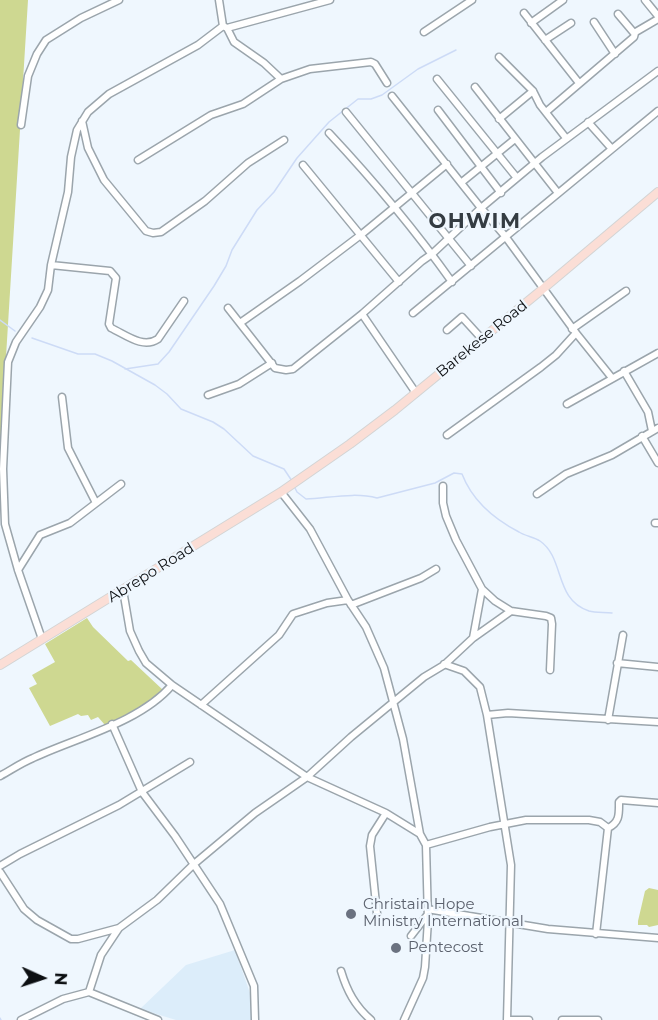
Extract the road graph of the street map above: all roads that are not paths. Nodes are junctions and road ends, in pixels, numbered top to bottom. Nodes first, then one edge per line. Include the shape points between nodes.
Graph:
1 (119, 0) edge
2 (219, 0) edge
3 (330, 0) edge
4 (472, 0) edge
5 (563, 0) edge
6 (645, 0) edge
7 (524, 13) dead end
8 (618, 14) dead end
9 (658, 18) edge
10 (594, 22) dead end
11 (531, 23) junction
12 (571, 23) dead end
13 (225, 27) junction
14 (424, 32) dead end
15 (635, 33) junction
16 (545, 40) junction
17 (615, 54) junction
18 (499, 57) dead end
19 (658, 70) edge
20 (281, 79) junction
21 (437, 79) dead end
22 (387, 82) dead end
23 (579, 83) junction
24 (475, 87) dead end
25 (533, 91) junction
26 (392, 96) dead end
27 (438, 110) dead end
28 (658, 111) edge
29 (346, 112) dead end
30 (546, 112) junction
31 (499, 119) junction
32 (82, 121) junction
33 (588, 122) junction
34 (21, 125) dead end
35 (329, 133) dead end
36 (566, 138) junction
37 (515, 139) junction
38 (284, 140) dead end
39 (612, 149) junction
40 (497, 153) junction
41 (138, 160) dead end
42 (447, 164) junction
43 (534, 164) junction
44 (303, 165) dead end
45 (481, 167) junction
46 (517, 178) junction
47 (462, 182) junction
48 (411, 192) junction
49 (658, 192) edge
50 (501, 193) junction
51 (558, 193) junction
52 (394, 207) junction
53 (481, 208) junction
54 (362, 234) junction
55 (505, 236) junction
56 (450, 238) junction
57 (432, 254) junction
58 (51, 265) junction
59 (471, 266) junction
60 (399, 282) junction
61 (452, 282) junction
62 (544, 288) junction
63 (626, 291) dead end
64 (184, 301) dead end
65 (228, 308) dead end
66 (413, 313) dead end
67 (362, 314) junction
68 (240, 323) junction
69 (447, 330) dead end
70 (574, 331) junction
71 (482, 339) junction
72 (658, 353) edge
73 (272, 363) junction
74 (624, 371) junction
75 (612, 378) junction
76 (416, 393) junction
77 (207, 394) dead end
78 (62, 397) dead end
79 (567, 404) dead end
80 (655, 430) edge
81 (447, 435) dead end
82 (642, 436) junction
83 (658, 463) edge
84 (300, 478) joint
85 (121, 484) dead end
86 (443, 486) dead end
87 (281, 492) junction
88 (537, 494) dead end
89 (96, 503) junction
90 (436, 569) dead end
91 (18, 570) junction
92 (482, 589) junction
93 (123, 590) junction
94 (350, 603) junction
95 (512, 611) junction
96 (623, 636) dead end
97 (473, 638) junction
98 (42, 639) junction
99 (617, 663) junction
100 (444, 664) junction
101 (0, 665) edge
102 (658, 667) edge
103 (550, 670) dead end
104 (172, 685) junction
105 (394, 700) junction
106 (201, 705) junction
107 (487, 715) junction
108 (608, 720) junction
109 (658, 722) edge
110 (112, 724) junction
111 (190, 762) dead end
112 (0, 776) edge
113 (308, 777) junction
114 (142, 792) junction
115 (658, 803) edge
116 (386, 813) junction
117 (506, 824) junction
118 (608, 828) junction
119 (420, 834) junction
120 (426, 845) junction
121 (194, 864) junction
122 (0, 866) edge
123 (0, 872) edge
124 (427, 911) junction
125 (511, 922) junction
126 (378, 923) dead end
127 (119, 928) junction
128 (596, 934) junction
129 (411, 936) dead end
130 (658, 938) edge
131 (341, 971) dead end
132 (89, 992) junction
133 (21, 1020) edge
134 (158, 1020) edge
135 (255, 1020) edge
136 (371, 1020) edge
137 (404, 1020) edge
138 (507, 1020) edge
139 (529, 1020) edge
140 (562, 1020) edge
141 (598, 1020) edge

1 - 34 street via 45,40 28,76
2 - 13 street
3 - 13 street
4 - 14 street
5 - 11 street
6 - 9 street
7 - 11 street
8 - 15 street
9 - 15 street
10 - 17 street
11 - 16 street
12 - 16 street
13 - 20 street via 234,42
13 - 32 street via 109,94
15 - 17 street
16 - 23 street
17 - 23 street
18 - 25 street
19 - 33 street
20 - 22 street via 310,69 371,62
20 - 41 street via 243,104 211,115
21 - 40 street
23 - 30 street
24 - 31 street
25 - 30 street
25 - 31 street
26 - 42 street
27 - 45 street
28 - 39 street
29 - 48 street
30 - 36 street
31 - 37 street
32 - 38 street via 88,148 104,180 146,231 153,233 161,232 205,201 248,163
32 - 58 street via 71,157 68,192
33 - 36 street
33 - 39 street
35 - 52 street
36 - 43 street
37 - 40 street
37 - 43 street
39 - 51 street
40 - 45 street
40 - 46 street
42 - 47 street
42 - 48 street
43 - 46 street
43 - 51 street
44 - 54 street
45 - 47 street
45 - 50 street
46 - 50 street
47 - 53 street
48 - 52 street
48 - 56 street
49 - 62 main road, Barekese Road
50 - 53 street
51 - 55 street
52 - 54 street
52 - 57 street
53 - 55 street
53 - 56 street
54 - 60 street
54 - 68 street
55 - 59 street
55 - 62 street
56 - 57 street
56 - 59 street
57 - 60 street
57 - 61 street
58 - 64 street via 113,273 116,278 109,324 141,343 158,339
58 - 91 street via 48,290 8,362 3,494 5,524
59 - 61 street
60 - 67 street
61 - 66 street
62 - 70 street
62 - 71 main road, Barekese Road
63 - 70 street
65 - 68 street
67 - 73 street via 293,369 275,368
67 - 76 street
68 - 73 street
69 - 71 street via 462,317
70 - 75 street
70 - 81 street via 541,367
71 - 76 main road, Barekese Road
72 - 74 street
73 - 77 street via 239,384
74 - 75 street
74 - 80 street
75 - 79 street
76 - 84 main road, Barekese Road
78 - 89 street via 68,448
80 - 82 street
82 - 83 street
82 - 88 street via 612,455 566,474
84 - 87 main road, Abrepo Road
85 - 89 street
86 - 92 street via 446,516
87 - 93 main road, Abrepo Road
87 - 94 street via 310,529
89 - 91 street via 69,523 40,535
90 - 94 street
91 - 98 street
92 - 95 street
92 - 97 street
93 - 98 main road, Abrepo Road
93 - 104 street via 130,631 139,651 146,663
94 - 105 street via 366,627
94 - 106 street via 327,603 293,614 279,635
95 - 97 street
95 - 103 street via 550,618
96 - 99 street
97 - 100 street
98 - 101 main road, Abrepo Road
99 - 102 street
99 - 108 street
100 - 105 street
100 - 107 street via 464,671 480,687
104 - 106 street
104 - 110 street via 151,705
105 - 113 street
105 - 119 street
106 - 113 street
107 - 108 street
107 - 117 street
108 - 109 street
110 - 112 street
110 - 114 street
111 - 114 street
113 - 116 street
113 - 121 street via 255,813
114 - 121 street
114 - 122 street
115 - 118 street via 620,800 618,819
116 - 119 street
116 - 126 street via 370,846
117 - 118 street via 526,820 589,820
117 - 120 street
117 - 125 street
118 - 128 street
119 - 120 street
120 - 124 street
121 - 127 street via 157,900
121 - 135 street via 220,904 249,973 254,986
123 - 127 street via 24,909 71,939
124 - 125 street
124 - 129 street
124 - 137 street via 423,978
125 - 128 street
125 - 138 street
127 - 132 street via 101,955
128 - 130 street
131 - 136 street via 347,991
132 - 133 street via 63,999
132 - 134 street
138 - 139 street
140 - 141 street

